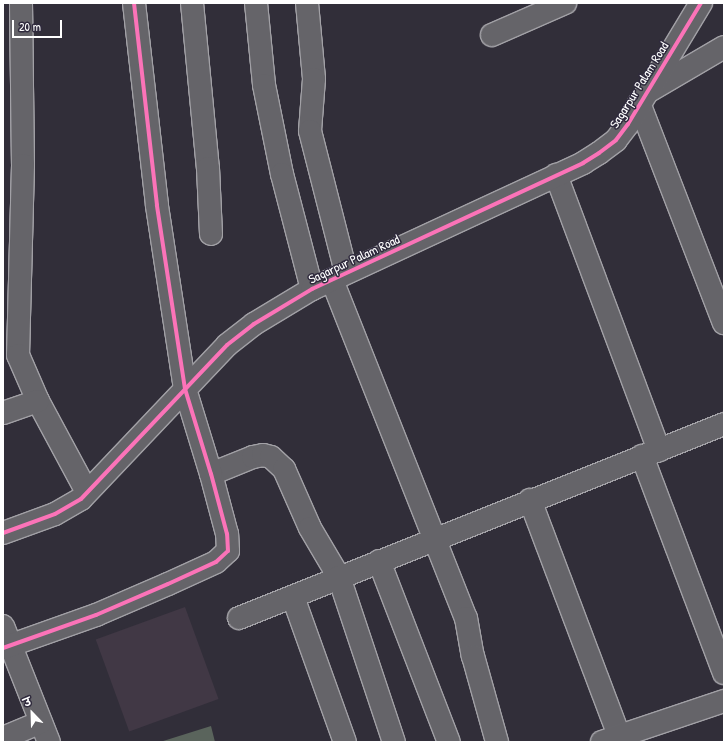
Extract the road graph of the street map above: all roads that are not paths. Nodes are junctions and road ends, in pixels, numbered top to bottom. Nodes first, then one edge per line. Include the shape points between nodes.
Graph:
1 (21, 3) edge
2 (134, 3) edge
3 (192, 3) edge
4 (256, 3) edge
5 (307, 3) edge
6 (565, 3) edge
7 (701, 3) edge
8 (492, 35) dead end
9 (724, 47) edge
10 (642, 98) junction
11 (556, 175) junction
12 (211, 234) dead end
13 (339, 276) junction
14 (12, 282) edge
15 (312, 288) junction
16 (724, 323) edge
17 (185, 389) junction
18 (38, 401) junction
19 (3, 413) edge
20 (724, 424) edge
21 (650, 453) junction
22 (211, 474) junction
23 (87, 492) junction
24 (530, 500) junction
25 (3, 533) edge
26 (433, 539) junction
27 (379, 561) junction
28 (339, 578) junction
29 (293, 597) junction
30 (240, 618) dead end
31 (6, 639) edge
32 (724, 673) edge
33 (724, 701) edge
34 (41, 722) junction
35 (3, 738) edge
36 (611, 739) edge
37 (49, 742) edge
38 (345, 742) edge
39 (394, 742) edge
40 (449, 742) edge
41 (497, 742) edge

1 - 14 street via 23,164
2 - 17 street via 156,205
3 - 12 street via 208,168
4 - 15 street via 264,85 282,174
5 - 13 street via 314,79 310,130
6 - 8 street
7 - 10 street, Sagarpur Palam Road
9 - 10 street
10 - 11 street, Sagarpur Palam Road via 616,140 583,163
10 - 16 street
11 - 13 street, Sagarpur Palam Road
11 - 21 street
13 - 15 street, Sagarpur Palam Road
13 - 26 street
14 - 18 street via 18,355
15 - 17 street, Sagarpur Palam Road via 239,335
17 - 22 street
17 - 23 street, Sagarpur Palam Road
18 - 19 street
18 - 23 street
20 - 21 street
21 - 24 street
21 - 32 street
22 - 28 street via 253,457 263,455 276,461 290,480 310,528
22 - 31 street via 227,534 228,551 224,556 204,568 96,615
23 - 25 street, Sagarpur Palam Road via 70,507
24 - 26 street
24 - 36 street
26 - 27 street
26 - 41 street via 466,618 473,656
27 - 28 street
27 - 40 street
28 - 29 street
28 - 39 street
29 - 30 street
29 - 38 street
31 - 34 street
33 - 36 street
34 - 35 street
34 - 37 street

